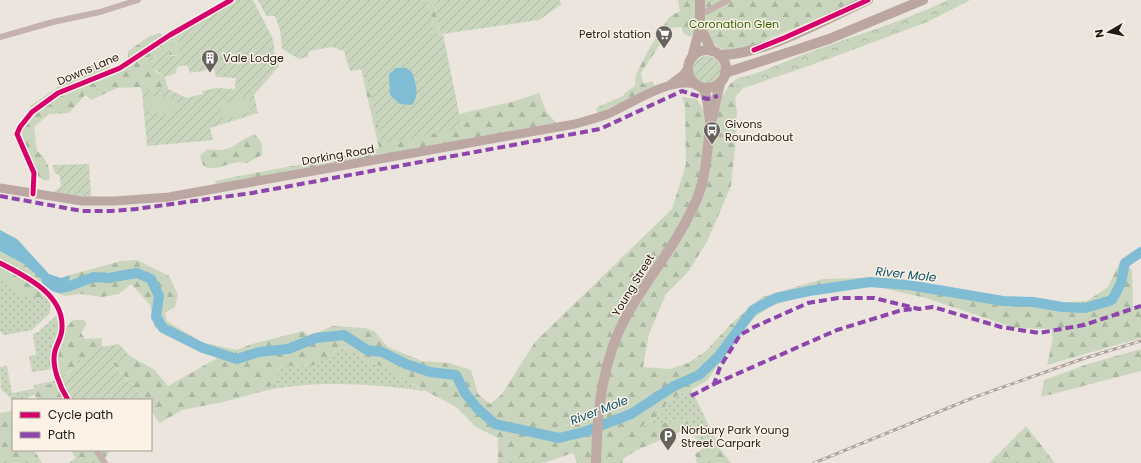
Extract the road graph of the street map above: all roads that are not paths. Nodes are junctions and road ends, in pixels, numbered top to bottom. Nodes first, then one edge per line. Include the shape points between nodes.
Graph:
1 (138, 0) edge
2 (231, 0) edge
3 (700, 0) edge
4 (728, 0) edge
5 (868, 0) edge
6 (923, 0) edge
7 (701, 13) junction
8 (700, 27) junction
9 (0, 37) edge
10 (715, 53) junction
11 (690, 63) junction
12 (725, 73) junction
13 (720, 83) junction
14 (671, 84) junction
15 (699, 86) junction
16 (711, 125) junction
17 (0, 188) edge
18 (33, 194) junction
19 (0, 263) edge
20 (68, 399) edge
21 (97, 451) edge
22 (596, 459) edge
23 (105, 463) edge

1 - 9 street
2 - 18 street, Downs Lane via 170,35 120,68 58,93 32,112 20,127 18,134 34,173
3 - 7 highway
4 - 7 street via 708,12
5 - 10 highway via 754,50 739,54
6 - 12 highway via 829,39
7 - 8 highway
8 - 10 highway
8 - 11 highway
10 - 11 highway via 699,52
10 - 12 highway via 725,63
11 - 14 main road, Dorking Road via 683,75
11 - 15 highway via 691,79
12 - 13 highway
13 - 15 highway via 709,88
13 - 16 main road, Young Street
14 - 15 main road, Dorking Road via 686,82
14 - 18 main road, Dorking Road via 591,120 233,186 114,202 82,201
15 - 16 main road, Young Street via 707,99
16 - 22 main road, Young Street via 706,166 696,200 674,242 627,315 608,362 600,397
17 - 18 main road, Dorking Road
19 - 20 street via 40,287 52,299 62,327 61,338 54,351 54,367
21 - 23 street

